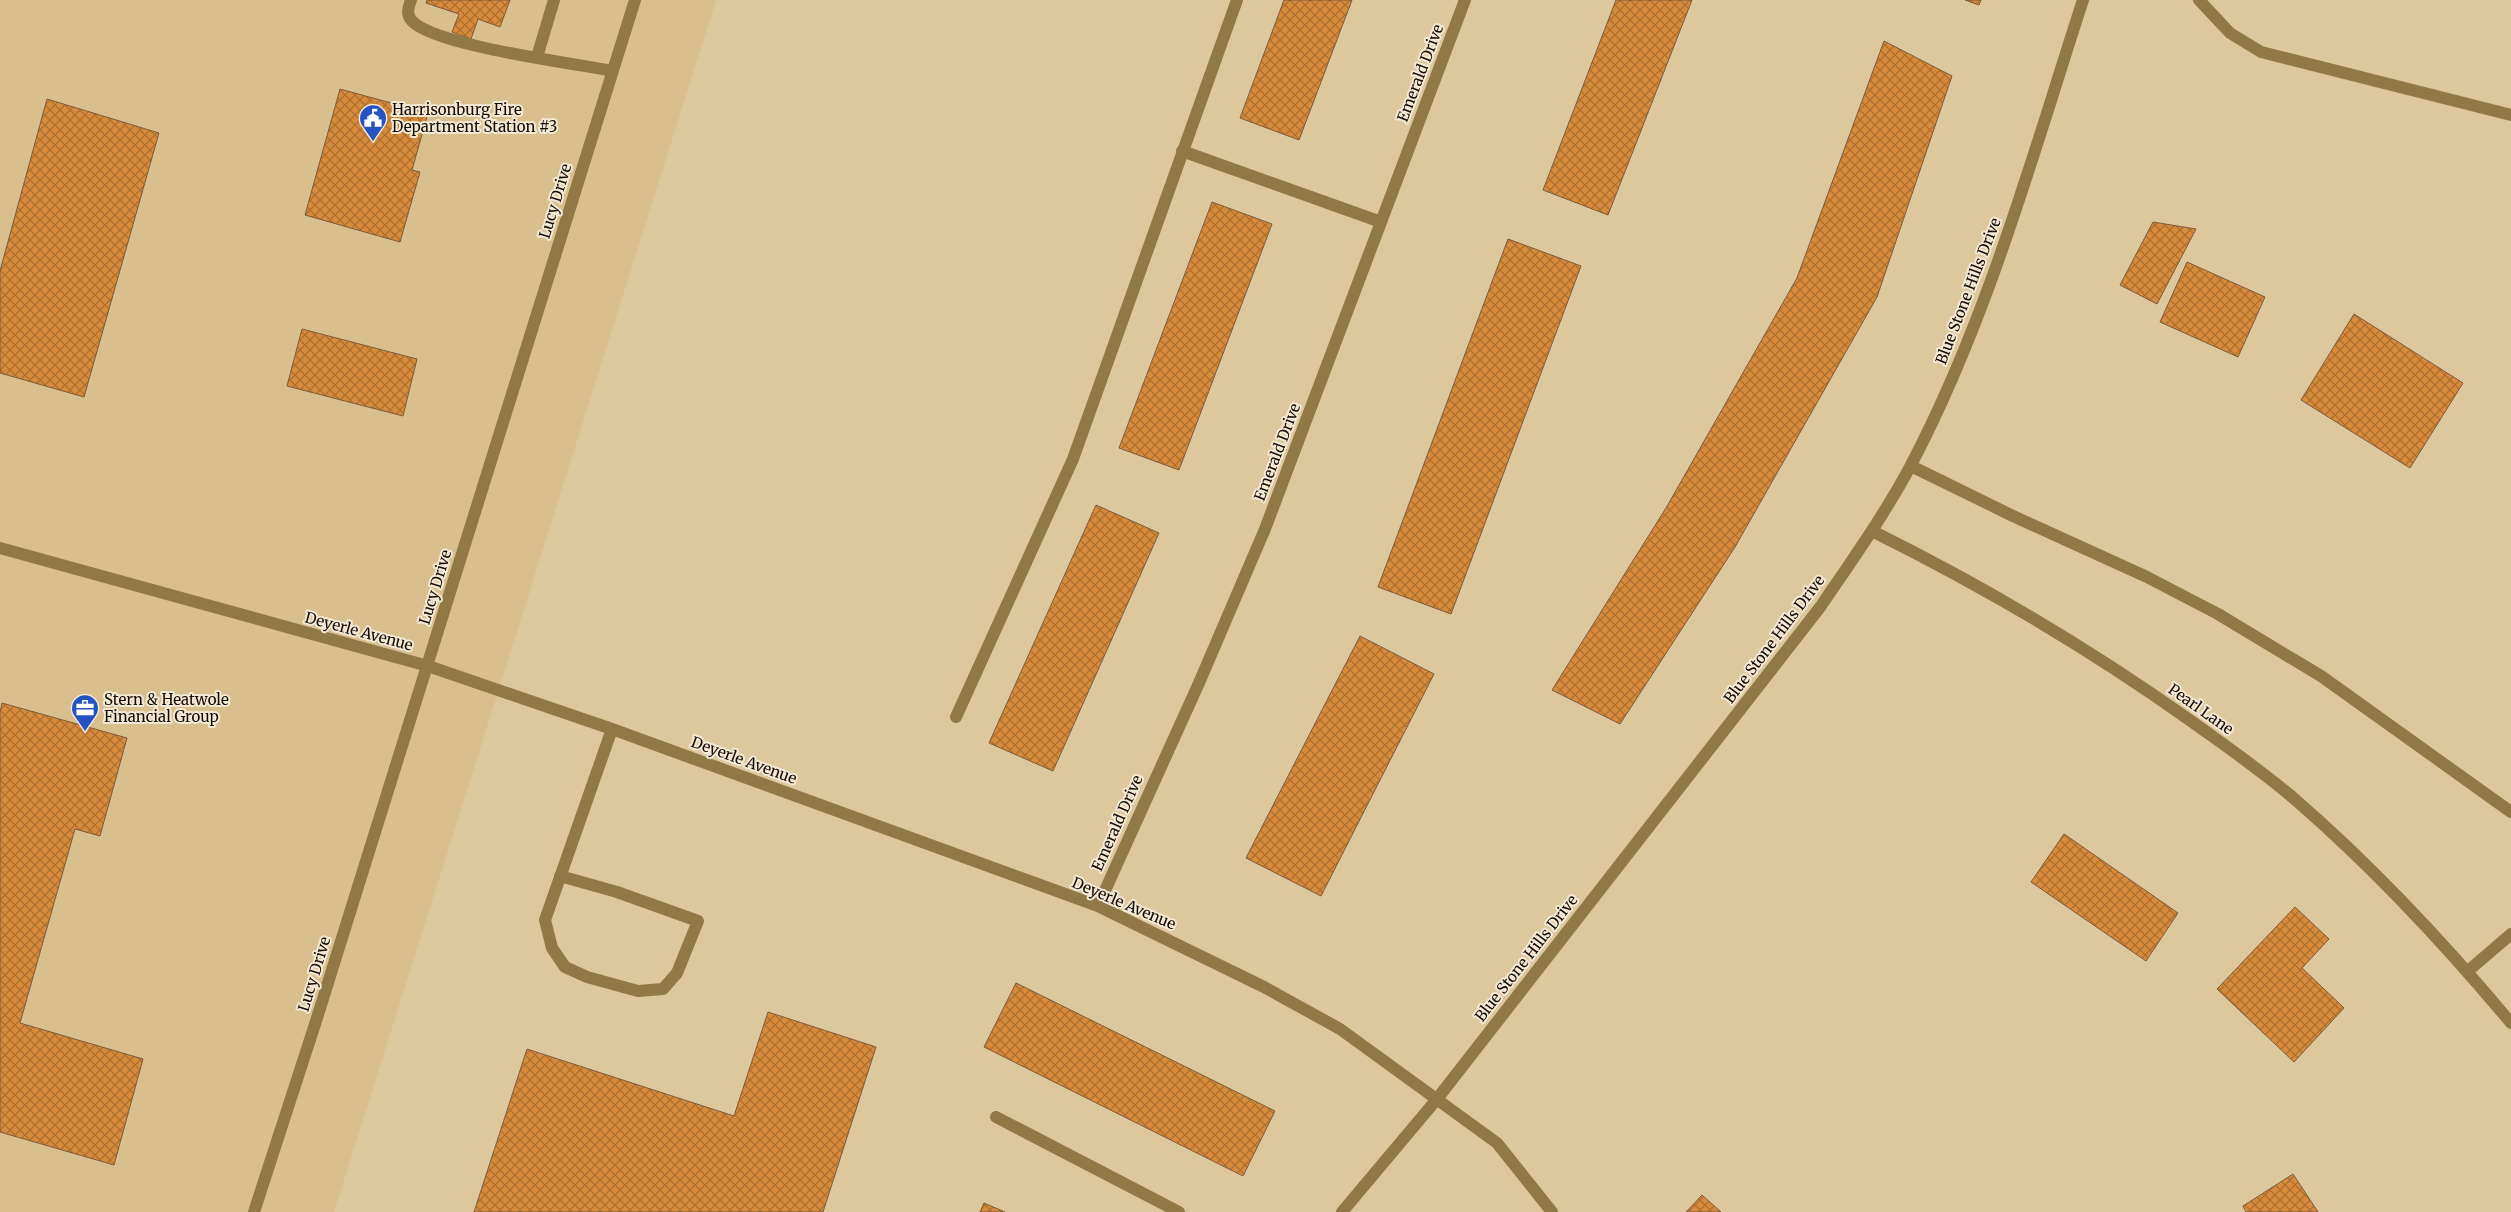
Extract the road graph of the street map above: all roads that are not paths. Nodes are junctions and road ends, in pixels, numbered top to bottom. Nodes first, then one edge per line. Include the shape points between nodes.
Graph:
1 (410, 0) edge
2 (554, 0) edge
3 (634, 0) edge
4 (1237, 0) edge
5 (1465, 0) edge
6 (2083, 0) edge
7 (2199, 0) edge
8 (537, 57) junction
9 (612, 71) junction
10 (2511, 115) edge
11 (1182, 151) junction
12 (1381, 222) junction
13 (1910, 466) junction
14 (1872, 531) junction
15 (0, 548) edge
16 (428, 666) junction
17 (956, 717) dead end
18 (612, 729) junction
19 (2511, 812) edge
20 (560, 876) junction
21 (1098, 906) junction
22 (2511, 934) edge
23 (2468, 972) junction
24 (2511, 1023) edge
25 (1437, 1099) junction
26 (996, 1117) dead end
27 (254, 1212) edge
28 (1179, 1212) edge
29 (1342, 1212) edge
30 (1552, 1212) edge

1 - 8 street via 407,10 410,20 423,30 459,42
2 - 8 street
3 - 9 street, Lucy Drive
4 - 11 street
5 - 12 street, Emerald Drive
6 - 13 street, Blue Stone Hills Drive via 2003,251 1957,368
7 - 10 street via 2230,33 2260,52
8 - 9 street
9 - 16 street, Lucy Drive
11 - 12 street
11 - 17 street via 1073,459
12 - 21 street, Emerald Drive via 1264,529
13 - 14 street, Blue Stone Hills Drive
13 - 19 street via 2147,577 2218,614 2321,676
14 - 23 street, Pearl Lane via 1945,567 2126,676 2252,766 2297,801 2365,863
14 - 25 street, Blue Stone Hills Drive via 1822,606
15 - 16 street, Deyerle Avenue
16 - 18 street, Deyerle Avenue
16 - 27 street, Lucy Drive
18 - 20 street
18 - 21 street, Deyerle Avenue
20 - 20 street via 545,920 552,948 565,968 638,991 663,988 677,972 698,921
21 - 25 street, Deyerle Avenue via 1264,987 1340,1029
22 - 23 street
23 - 24 street, Pearl Lane
25 - 29 street, Blue Stone Hills Drive
25 - 30 street, Deyerle Avenue via 1497,1143
26 - 28 street

